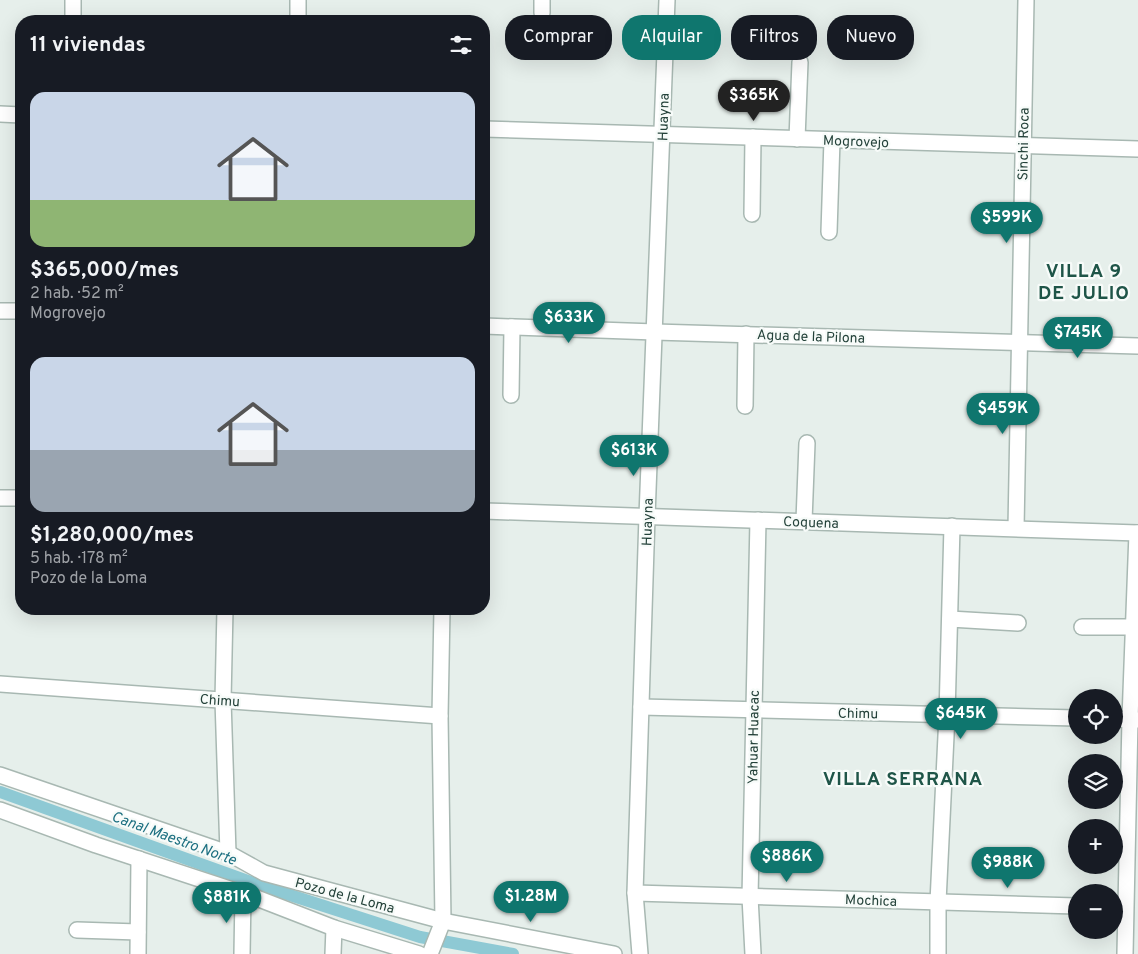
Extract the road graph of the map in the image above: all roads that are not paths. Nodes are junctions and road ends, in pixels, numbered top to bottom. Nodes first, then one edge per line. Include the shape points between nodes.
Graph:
1 (73, 0) edge
2 (298, 0) edge
3 (667, 0) edge
4 (1026, 0) edge
5 (72, 15) edge
6 (298, 15) edge
7 (800, 62) dead end
8 (0, 114) edge
9 (15, 115) edge
10 (490, 129) edge
11 (663, 135) junction
12 (753, 137) junction
13 (797, 139) junction
14 (832, 140) junction
15 (1023, 146) junction
16 (1138, 149) edge
17 (752, 214) dead end
18 (829, 232) dead end
19 (0, 311) edge
20 (15, 311) edge
21 (490, 326) edge
22 (512, 327) junction
23 (654, 332) junction
24 (746, 334) junction
25 (1020, 342) junction
26 (1138, 346) edge
27 (511, 395) dead end
28 (745, 406) dead end
29 (806, 443) dead end
30 (0, 498) edge
31 (15, 498) edge
32 (490, 511) edge
33 (647, 516) junction
34 (758, 520) junction
35 (804, 521) junction
36 (952, 526) junction
37 (1016, 528) junction
38 (1138, 532) edge
39 (225, 615) edge
40 (442, 615) edge
41 (950, 619) junction
42 (1018, 623) dead end
43 (1082, 627) dead end
44 (1134, 627) junction
45 (0, 684) edge
46 (223, 700) junction
47 (641, 707) junction
48 (754, 710) junction
49 (947, 715) junction
50 (440, 716) junction
51 (1068, 718) edge
52 (1134, 720) edge
53 (0, 775) edge
54 (0, 810) edge
55 (228, 853) junction
56 (139, 859) junction
57 (635, 893) junction
58 (242, 894) junction
59 (750, 897) junction
60 (938, 902) junction
61 (1068, 906) edge
62 (1126, 908) edge
63 (443, 921) junction
64 (334, 928) junction
65 (77, 930) dead end
66 (138, 932) junction
67 (138, 954) edge
68 (242, 954) edge
69 (333, 954) edge
70 (419, 954) edge
71 (430, 954) edge
72 (614, 954) edge
73 (640, 954) edge
74 (754, 954) edge
75 (938, 954) edge
76 (1125, 954) edge

1 - 5 street
2 - 6 street
3 - 11 street, Huayna
4 - 15 street, Sinchi Roca
7 - 13 street
8 - 9 street
10 - 11 street, Mogrovejo
11 - 12 street, Mogrovejo
11 - 23 street, Huayna
12 - 13 street, Mogrovejo
12 - 17 street
13 - 14 street, Mogrovejo
14 - 15 street, Mogrovejo
14 - 18 street
15 - 16 street, Mogrovejo
15 - 25 street, Sinchi Roca
19 - 20 street
21 - 22 street, Agua de la Pilona
22 - 23 street, Agua de la Pilona
22 - 27 street
23 - 24 street, Agua de la Pilona
23 - 33 street, Huayna
24 - 25 street, Agua de la Pilona
24 - 28 street
25 - 26 street, Agua de la Pilona
25 - 37 street, Sinchi Roca
29 - 35 street
30 - 31 street
32 - 33 street, Coquena
33 - 34 street, Coquena
33 - 47 street, Huayna
34 - 35 street, Coquena
34 - 48 street, Yahuar Huacac
35 - 36 street, Coquena
36 - 37 street, Coquena
36 - 41 street
37 - 38 street, Coquena
38 - 44 street
39 - 46 street
40 - 50 street
41 - 42 street
41 - 49 street
43 - 44 street
44 - 52 street
45 - 46 street, Chimu
46 - 50 street, Chimu
46 - 55 street
47 - 48 street, Chimu
47 - 57 street, Huayna
48 - 49 street, Chimu
48 - 59 street, Yahuar Huacac
49 - 51 street, Chimu
49 - 60 street
50 - 63 street
52 - 62 street
53 - 55 street, Pozo de la Loma
54 - 56 street
55 - 63 street, Pozo de la Loma via 264,873
56 - 58 street
56 - 66 street
57 - 59 street, Mochica
57 - 73 street, Huayna
58 - 64 street
58 - 68 street
59 - 60 street, Mochica
59 - 74 street, Yahuar Huacac
60 - 61 street, Mochica
60 - 75 street
62 - 76 street
63 - 71 street
63 - 72 street, Pozo de la Loma
64 - 69 street
64 - 70 street
65 - 66 street
66 - 67 street

